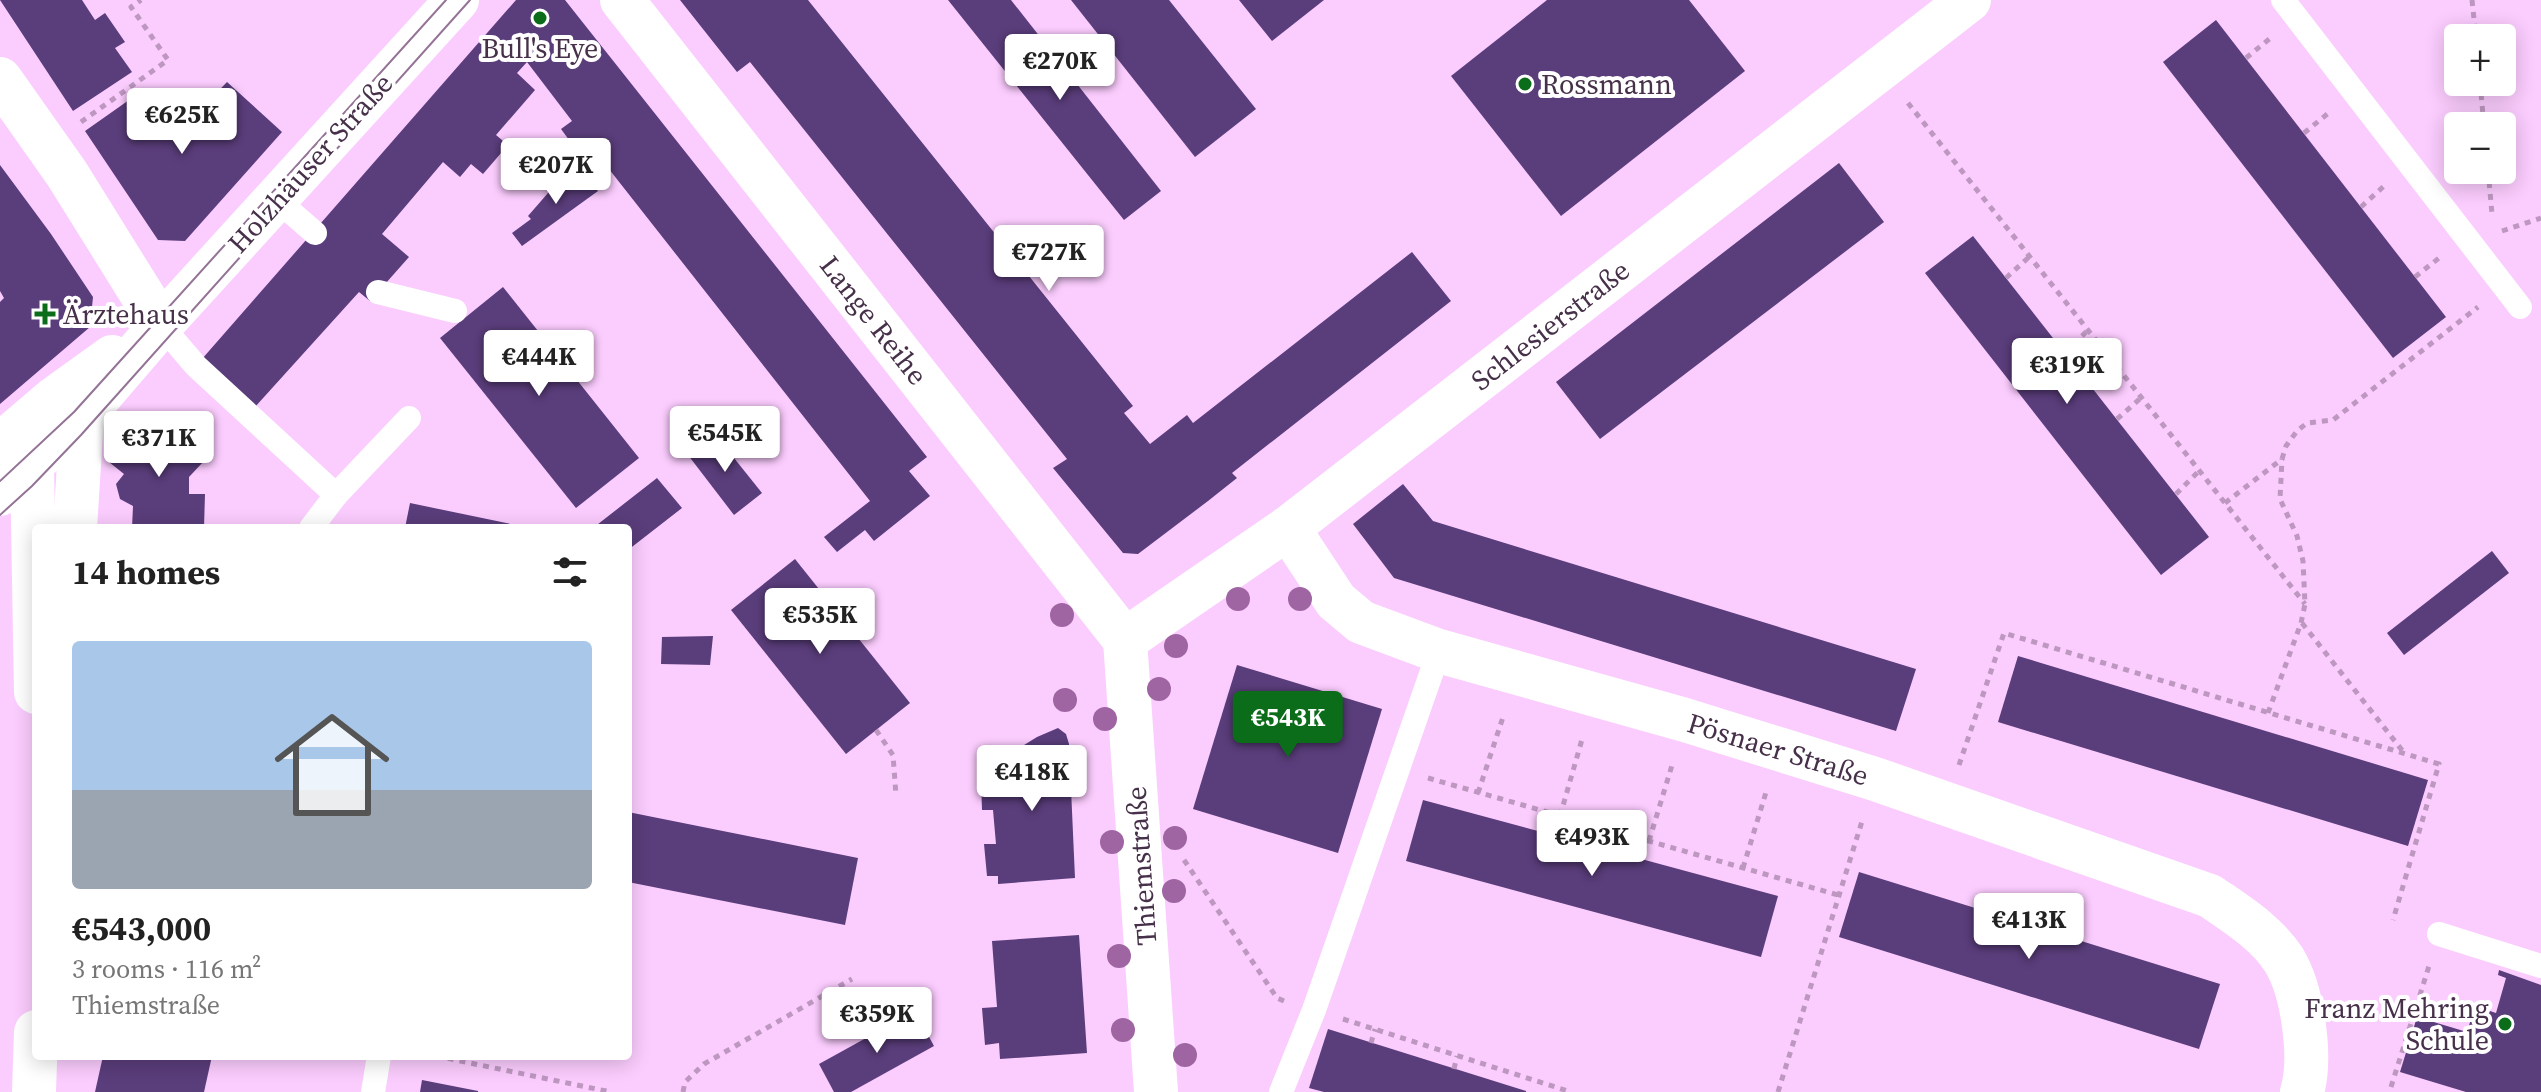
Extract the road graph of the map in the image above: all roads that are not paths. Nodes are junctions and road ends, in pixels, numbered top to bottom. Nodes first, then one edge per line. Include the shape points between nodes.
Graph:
1 (457, 0) edge
2 (622, 0) edge
3 (1969, 0) edge
4 (2283, 0) edge
5 (0, 79) edge
6 (277, 200) junction
7 (315, 233) dead end
8 (378, 292) dead end
9 (2520, 307) dead end
10 (455, 311) dead end
11 (161, 325) junction
12 (82, 417) junction
13 (409, 418) dead end
14 (16, 456) edge
15 (0, 494) edge
16 (336, 495) junction
17 (75, 524) edge
18 (314, 524) edge
19 (1288, 528) junction
20 (1125, 640) junction
21 (32, 645) edge
22 (1439, 651) junction
23 (2439, 934) road end
24 (2541, 966) edge
25 (35, 1060) edge
26 (378, 1060) edge
27 (34, 1092) edge
28 (373, 1092) edge
29 (1156, 1092) edge
30 (1281, 1092) edge
31 (2302, 1092) edge

1 - 6 street, Holzhäuser Straße
2 - 20 street, Lange Reihe
3 - 19 street, Schlesierstraße
4 - 9 lane
5 - 11 street via 67,174
6 - 7 lane
6 - 11 street, Holzhäuser Straße
8 - 10 lane
11 - 12 street, Holzhäuser Straße
11 - 14 street, Holzhäuser Straße via 55,398
11 - 16 lane via 196,366
12 - 14 street, Holzhäuser Straße
12 - 17 street
13 - 16 lane
14 - 15 street, Holzhäuser Straße
14 - 21 street
16 - 18 lane
19 - 20 street, Schlesierstraße
19 - 22 street, Pösnaer Straße via 1336,601 1361,622
20 - 29 street, Thiemstraße
22 - 30 lane
22 - 31 street, Pösnaer Straße via 1875,779 2210,896 2253,925 2284,961 2302,1012 2308,1073
23 - 24 lane
25 - 27 street
26 - 28 lane

